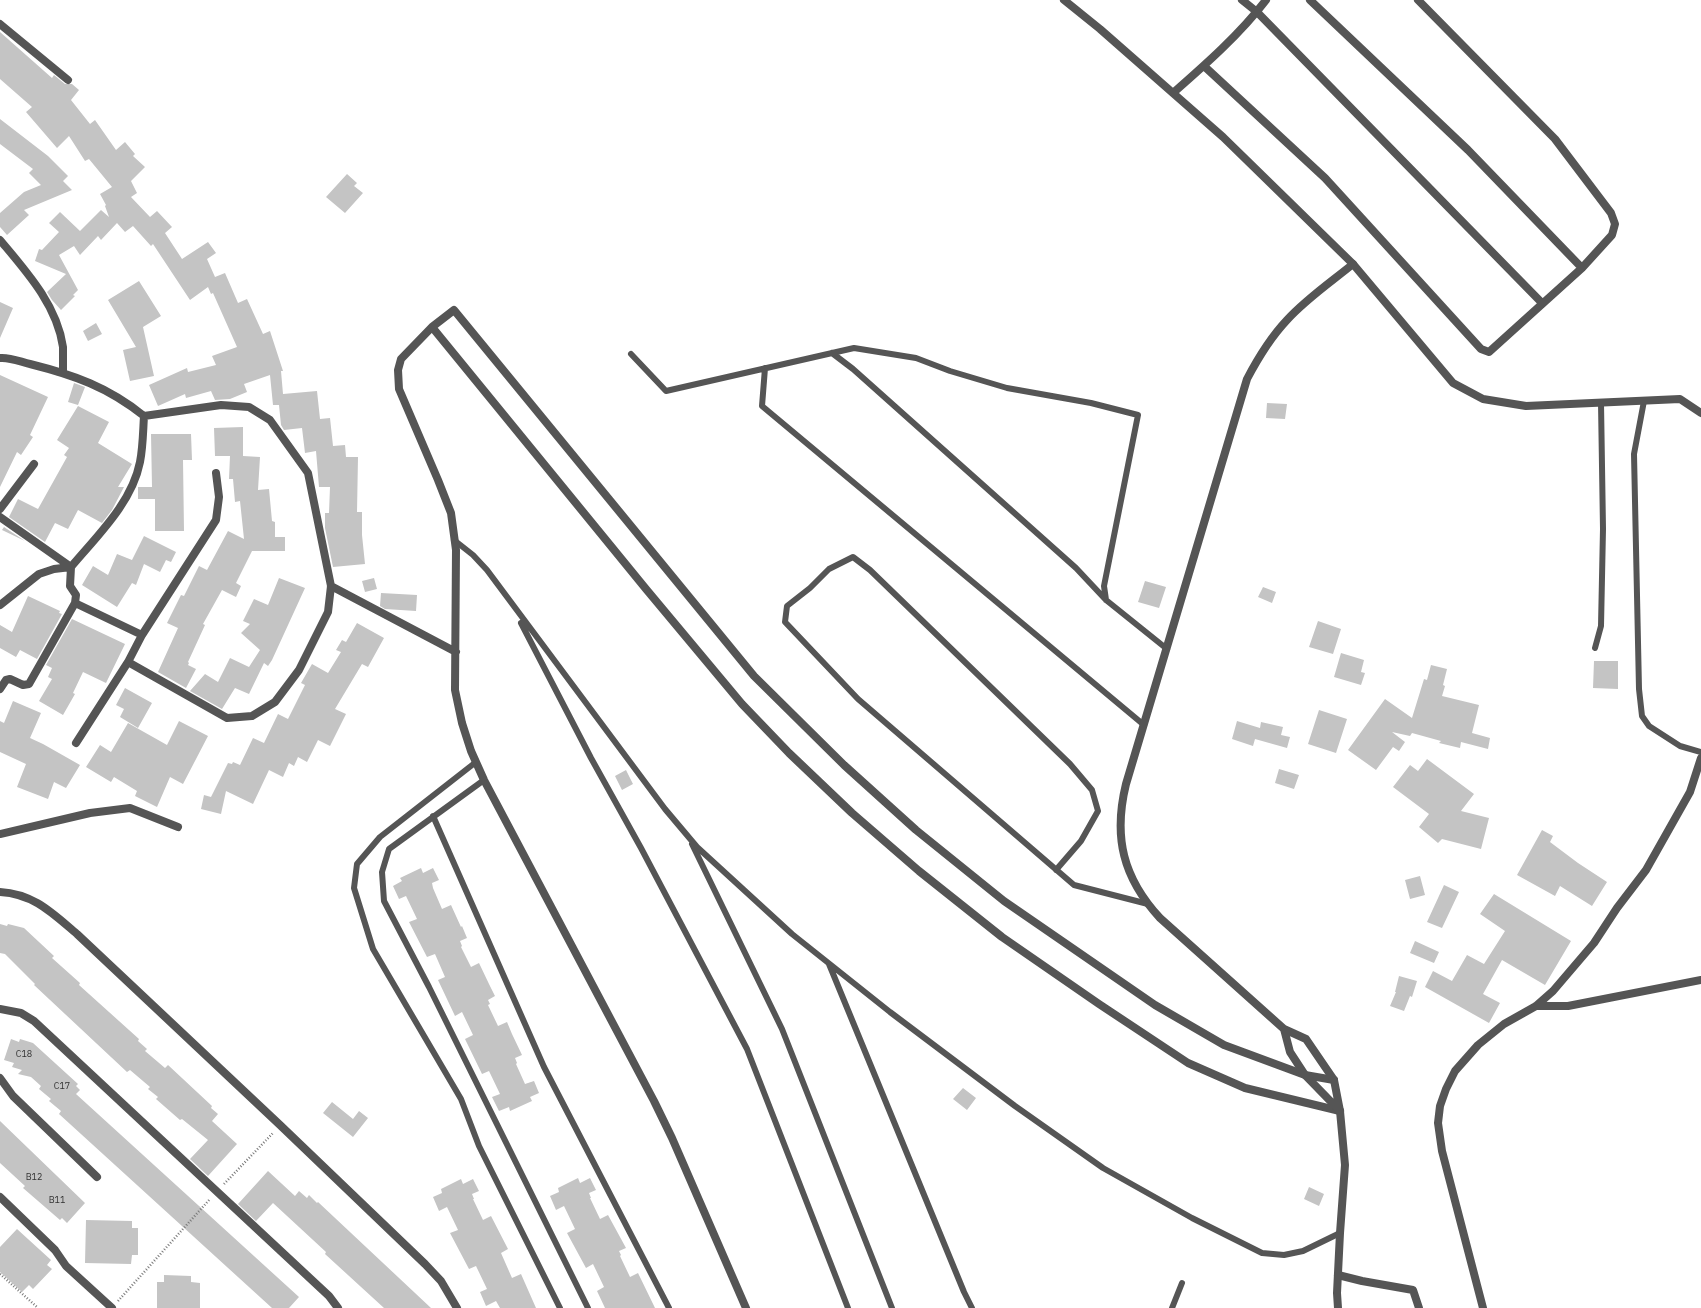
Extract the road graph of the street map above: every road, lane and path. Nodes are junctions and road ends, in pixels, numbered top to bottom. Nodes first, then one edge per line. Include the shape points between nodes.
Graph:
1 (1064, 0) edge
2 (1242, 0) edge
3 (1266, 0) edge
4 (1310, 0) edge
5 (1418, 0) edge
6 (1257, 12) junction
7 (0, 24) edge
8 (1204, 66) junction
9 (68, 80) dead end
10 (1173, 93) junction
11 (0, 240) edge
12 (1353, 264) junction
13 (1582, 268) junction
14 (1542, 304) junction
15 (432, 327) junction
16 (832, 353) junction
17 (631, 354) dead end
18 (0, 358) edge
19 (765, 368) junction
20 (63, 372) junction
21 (1644, 401) junction
22 (1601, 403) junction
23 (1701, 413) edge
24 (144, 416) junction
25 (34, 464) dead end
26 (216, 473) dead end
27 (0, 509) edge
28 (0, 517) edge
29 (454, 540) junction
30 (71, 567) junction
31 (331, 586) junction
32 (1106, 600) junction
33 (511, 602) junction
34 (75, 603) junction
35 (0, 605) edge
36 (142, 635) junction
37 (1595, 648) dead end
38 (1167, 649) junction
39 (456, 652) junction
40 (128, 662) junction
41 (0, 689) edge
42 (1144, 725) junction
43 (76, 743) dead end
44 (1701, 752) edge
45 (1701, 758) edge
46 (476, 762) junction
47 (484, 780) junction
48 (433, 816) junction
49 (178, 827) dead end
50 (0, 834) edge
51 (689, 837) junction
52 (1056, 870) junction
53 (0, 892) edge
54 (1148, 904) junction
55 (829, 963) junction
56 (1701, 980) edge
57 (1536, 1006) junction
58 (0, 1009) edge
59 (1284, 1029) junction
60 (1305, 1075) junction
61 (0, 1078) edge
62 (1334, 1080) junction
63 (1340, 1111) junction
64 (280, 1125) junction
65 (97, 1177) dead end
66 (216, 1192) junction
67 (0, 1197) edge
68 (1340, 1233) junction
69 (0, 1274) edge
70 (1338, 1275) junction
71 (1182, 1283) dead end
72 (38, 1308) edge
73 (112, 1308) edge
74 (338, 1308) edge
75 (457, 1308) edge
76 (560, 1308) edge
77 (588, 1308) edge
78 (669, 1308) edge
79 (746, 1308) edge
80 (848, 1308) edge
81 (892, 1308) edge
82 (972, 1308) edge
83 (1172, 1308) edge
84 (1338, 1308) edge
85 (1419, 1308) edge
86 (1483, 1308) edge

1 - 10 street
2 - 6 street
3 - 6 street
4 - 13 street via 1468,150
5 - 13 street via 1555,139 1611,213 1614,224 1612,235
6 - 8 street
6 - 14 street
7 - 9 street
8 - 10 street
8 - 14 street via 1325,178 1481,349 1489,352
10 - 12 street via 1223,137
11 - 20 street via 28,273 50,308 62,347
12 - 22 street via 1453,384 1483,399 1526,406
12 - 38 street via 1287,319 1258,358 1247,379
13 - 14 street
15 - 29 street via 401,359 398,370 399,390 451,513
15 - 60 street via 454,310 754,676 916,830 1004,900 1155,1005 1224,1045
15 - 63 street via 742,704 789,753 919,871 1002,937 1098,1004 1188,1062 1245,1088
16 - 19 lane
16 - 32 lane via 1076,568
16 - 32 lane via 854,348 916,358 1007,388 1091,403 1138,415 1104,586
17 - 19 lane via 666,391
18 - 20 street
19 - 42 lane via 762,406
20 - 24 street via 114,394
21 - 22 street
21 - 23 street via 1680,399
21 - 44 lane via 1634,454 1639,689 1642,716 1648,726 1680,746
22 - 37 lane via 1601,626
24 - 30 street via 140,462 129,493
24 - 31 street via 221,405 249,407 270,420 308,473
25 - 27 street
26 - 36 street via 219,498 216,520
28 - 30 street
29 - 33 lane via 487,570
29 - 39 street
30 - 34 street via 70,586 76,595
30 - 35 street via 39,574
31 - 39 street
31 - 40 street via 328,612 299,670 275,702 252,716 227,718
32 - 38 lane
33 - 51 lane via 665,809
33 - 80 lane via 591,758 747,1049
34 - 36 street
34 - 41 street via 29,684 23,685 10,679 6,680
36 - 40 street
38 - 42 street
39 - 46 street via 457,696 462,723
40 - 43 street
42 - 54 street via 1122,802 1120,826 1129,873
45 - 57 street via 1690,792 1646,870 1594,942
46 - 47 street
46 - 76 lane via 380,837 357,864 354,888 373,949 461,1099 480,1146
47 - 48 lane
47 - 79 street via 654,1101
48 - 77 lane via 389,849 382,872 384,901
48 - 78 lane via 544,1067
49 - 50 street via 130,808 90,813
51 - 55 lane via 792,934
51 - 81 lane via 782,1029
52 - 52 lane via 858,699 785,622 787,606 829,569 853,557 870,570 1070,764 1092,790 1098,811 1081,841
52 - 54 lane via 1074,885
53 - 64 street via 33,899 48,909
54 - 59 street via 1160,918
55 - 68 lane via 1015,1106 1103,1168 1192,1218 1262,1253 1284,1255 1303,1251
55 - 82 lane
56 - 57 street via 1568,1006
57 - 86 street via 1504,1024 1478,1045 1455,1071 1440,1106 1438,1123 1442,1151
58 - 66 street via 21,1013 34,1021
59 - 60 street via 1290,1052
59 - 62 street via 1306,1039
60 - 62 street
60 - 63 street
61 - 65 street via 13,1096
62 - 63 street
63 - 68 street via 1345,1165
64 - 66 path
64 - 75 street via 431,1270 441,1281
66 - 73 path
66 - 74 street via 329,1296
67 - 73 street via 55,1250 66,1266
68 - 70 street
69 - 72 path
70 - 84 street
70 - 85 street via 1413,1290
71 - 83 lane

